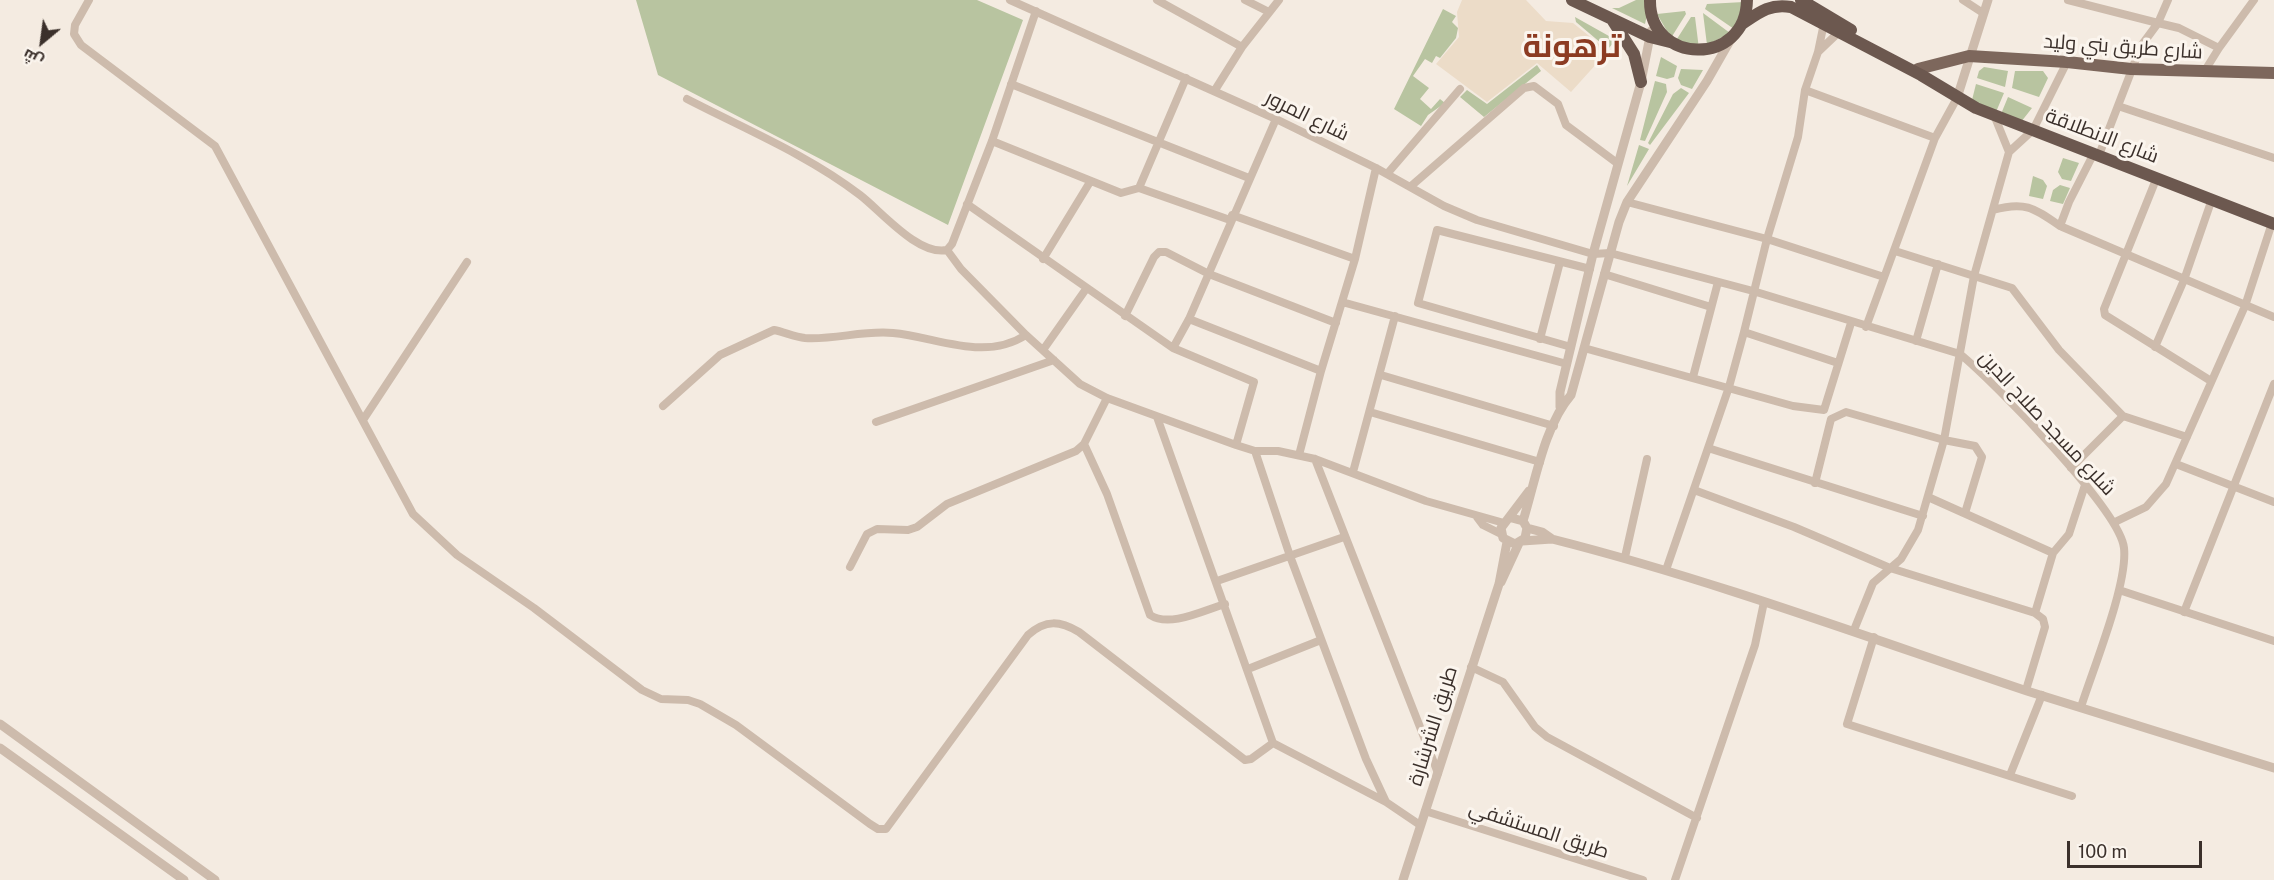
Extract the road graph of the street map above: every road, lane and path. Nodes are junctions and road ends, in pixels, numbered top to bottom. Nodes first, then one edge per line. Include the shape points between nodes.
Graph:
1 (89, 0) edge
2 (1010, 0) edge
3 (1157, 0) edge
4 (1245, 0) edge
5 (1279, 0) edge
6 (1572, 0) edge
7 (1650, 0) edge
8 (1747, 0) edge
9 (1801, 0) edge
10 (1963, 0) edge
11 (1988, 0) edge
12 (2068, 0) edge
13 (2168, 0) edge
14 (2254, 0) edge
15 (1036, 11) junction
16 (1269, 12) junction
17 (1983, 13) junction
18 (1610, 18) junction
19 (1653, 20) junction
20 (1824, 23) junction
21 (2158, 23) junction
22 (1742, 24) junction
23 (1839, 32) junction
24 (1650, 37) junction
25 (1731, 39) junction
26 (1672, 43) junction
27 (1242, 47) junction
28 (2219, 48) junction
29 (1818, 52) junction
30 (1970, 56) junction
31 (2067, 62) junction
32 (2131, 69) junction
33 (1920, 72) junction
34 (2204, 73) junction
35 (2274, 73) edge
36 (1186, 78) junction
37 (1641, 82) junction
38 (1011, 84) junction
39 (1460, 89) dead end
40 (1215, 90) junction
41 (1805, 90) junction
42 (1957, 98) junction
43 (687, 99) dead end
44 (2118, 106) junction
45 (1994, 115) junction
46 (1276, 119) junction
47 (2033, 130) junction
48 (1935, 138) junction
49 (992, 141) junction
50 (1158, 143) junction
51 (2009, 152) junction
52 (2096, 154) junction
53 (2274, 158) edge
54 (1617, 163) junction
55 (1376, 168) junction
56 (1387, 174) junction
57 (2157, 177) junction
58 (1249, 178) junction
59 (1090, 182) junction
60 (1410, 187) junction
61 (1139, 188) junction
62 (2212, 199) junction
63 (1627, 202) junction
64 (967, 204) junction
65 (1993, 210) junction
66 (1232, 217) junction
67 (2273, 224) edge
68 (2060, 226) junction
69 (1767, 239) junction
70 (947, 250) junction
71 (1894, 251) junction
72 (1610, 253) junction
73 (1593, 254) junction
74 (2125, 256) junction
75 (1043, 259) junction
76 (1355, 259) junction
77 (467, 262) dead end
78 (1560, 262) junction
79 (1938, 264) junction
80 (1590, 269) junction
81 (1209, 274) junction
82 (1604, 274) junction
83 (1974, 276) junction
84 (1884, 277) junction
85 (2184, 280) junction
86 (1718, 282) junction
87 (1086, 289) junction
88 (1753, 291) junction
89 (1342, 302) junction
90 (2245, 306) junction
91 (1711, 307) junction
92 (1125, 316) junction
93 (1395, 316) junction
94 (2274, 317) edge
95 (1189, 320) junction
96 (1336, 323) junction
97 (1851, 323) junction
98 (1866, 327) junction
99 (1744, 332) junction
100 (1026, 335) junction
101 (1540, 339) junction
102 (1916, 341) junction
103 (1571, 347) junction
104 (2155, 347) junction
105 (1173, 348) junction
106 (1584, 348) junction
107 (1043, 350) junction
108 (1960, 354) junction
109 (1054, 360) junction
110 (1838, 363) junction
111 (1567, 364) junction
112 (1321, 370) junction
113 (1381, 375) junction
114 (1693, 377) junction
115 (2211, 381) junction
116 (2274, 384) edge
117 (1729, 387) junction
118 (1107, 398) junction
119 (663, 406) dead end
120 (1560, 407) junction
121 (1370, 412) junction
122 (2123, 416) junction
123 (1157, 417) junction
124 (363, 420) junction
125 (876, 422) dead end
126 (1554, 426) junction
127 (2187, 437) junction
128 (1944, 440) junction
129 (1084, 444) junction
130 (1236, 445) junction
131 (1708, 448) junction
132 (1255, 451) junction
133 (1299, 455) junction
134 (1315, 459) junction
135 (1647, 459) dead end
136 (1540, 462) junction
137 (2176, 464) junction
138 (2071, 468) junction
139 (1353, 471) junction
140 (1815, 483) junction
141 (2085, 484) junction
142 (2234, 486) junction
143 (1530, 490) junction
144 (1694, 490) junction
145 (1928, 497) junction
146 (2274, 502) edge
147 (1965, 513) junction
148 (1923, 516) junction
149 (1477, 518) junction
150 (1508, 521) junction
151 (2115, 522) junction
152 (1525, 524) junction
153 (1344, 537) junction
154 (1504, 538) junction
155 (1552, 539) junction
156 (1521, 542) junction
157 (2053, 553) junction
158 (1290, 556) junction
159 (1625, 557) junction
160 (850, 567) dead end
161 (1890, 568) junction
162 (1666, 570) junction
163 (1218, 581) junction
164 (1499, 584) junction
165 (2119, 590) junction
166 (1764, 602) junction
167 (1226, 604) junction
168 (2184, 612) junction
169 (2035, 613) junction
170 (1854, 630) junction
171 (1874, 637) junction
172 (1321, 640) junction
173 (2274, 641) edge
174 (1471, 667) junction
175 (1248, 669) junction
176 (2026, 690) junction
177 (2042, 695) junction
178 (2081, 707) junction
179 (0, 724) edge
180 (1273, 743) junction
181 (0, 748) edge
182 (2274, 768) edge
183 (1438, 773) junction
184 (2010, 775) junction
185 (2072, 796) dead end
186 (1386, 802) junction
187 (1425, 811) junction
188 (1698, 818) junction
189 (1420, 825) junction
190 (184, 880) edge
191 (215, 880) edge
192 (1403, 880) edge
193 (1643, 880) edge
194 (1675, 880) edge

1 - 124 street via 75,25 74,34 81,45 215,146
2 - 15 street, شارع المرور
3 - 27 street
4 - 16 street
5 - 16 street
6 - 18 highway
7 - 19 highway
8 - 22 highway
9 - 33 highway
10 - 17 street
11 - 17 street
12 - 21 street
13 - 21 street
14 - 28 street
15 - 36 street, شارع المرور
15 - 38 street
16 - 27 street
17 - 30 street
18 - 24 highway
18 - 37 highway via 1634,54
19 - 24 street
19 - 26 highway
20 - 22 highway via 1782,5 1762,10
20 - 23 highway
20 - 29 street
21 - 28 street via 2179,28
21 - 32 street via 2141,46
22 - 25 highway
23 - 29 street
23 - 33 highway
24 - 26 highway
24 - 37 street
25 - 26 highway via 1699,50
25 - 63 street
27 - 40 street
28 - 34 street
29 - 41 street
30 - 31 main road, شارع طريق بني وليد
30 - 33 main road, شارع طريق بني وليد
30 - 42 street
31 - 32 main road, شارع طريق بني وليد
31 - 47 street
32 - 34 main road, شارع طريق بني وليد
32 - 44 street
33 - 42 highway, شارع الانطلاقة
34 - 35 main road, شارع طريق بني وليد
36 - 40 street, شارع المرور
36 - 50 street
37 - 54 street
38 - 49 street
38 - 50 street
39 - 56 street
40 - 46 street, شارع المرور
41 - 48 street
41 - 69 street via 1798,137
42 - 45 highway, شارع الانطلاقة
42 - 48 street
43 - 70 street via 834,178 903,233 922,244
44 - 52 street
44 - 53 street
45 - 47 highway, شارع الانطلاقة
45 - 51 street
46 - 55 street, شارع المرور
46 - 58 street
47 - 51 street
47 - 52 highway, شارع الانطلاقة
48 - 71 street
49 - 59 street
49 - 64 street
50 - 58 street
50 - 61 street
51 - 65 street
52 - 57 highway, شارع الانطلاقة
52 - 68 street
54 - 60 street via 1566,125 1558,104 1534,86 1524,88
54 - 73 street
55 - 56 street, شارع المرور
55 - 76 street
56 - 60 street, شارع المرور
57 - 62 highway, شارع الانطلاقة
57 - 74 street
58 - 66 street
59 - 61 street via 1121,193
59 - 75 street
60 - 73 street, شارع المرور via 1477,220
61 - 66 street
62 - 67 highway, شارع الانطلاقة
62 - 85 street
63 - 69 street
63 - 72 street
64 - 70 street
64 - 75 street
65 - 68 street via 2015,204 2030,207
65 - 83 street
66 - 76 street
66 - 81 street
67 - 90 street
68 - 74 street
69 - 84 street
69 - 88 street
70 - 100 street
71 - 79 street
71 - 84 street
72 - 73 street, شلرع مسجد صلاح الدين
72 - 82 street
72 - 86 street, شلرع مسجد صلاح الدين
73 - 80 street
74 - 85 street
74 - 104 street via 2105,315
75 - 87 street
76 - 89 street
77 - 124 street
78 - 80 street
78 - 101 street
78 - 101 street via 1437,230 1426,272 1418,303
79 - 83 street
79 - 102 street
80 - 103 street
81 - 92 street via 1159,252
81 - 95 street
81 - 96 street
82 - 91 street
82 - 106 street
83 - 108 street
83 - 122 street via 2017,292 2059,350
84 - 98 street
85 - 90 street
85 - 104 street
86 - 88 street, شلرع مسجد صلاح الدين
86 - 91 street
87 - 92 street
87 - 107 street
88 - 97 street, شلرع مسجد صلاح الدين
88 - 99 street
89 - 93 street
89 - 96 street
90 - 94 street
90 - 115 street
91 - 114 street
92 - 105 street
93 - 111 street
93 - 113 street
95 - 105 street
95 - 112 street
96 - 112 street
97 - 98 street, شلرع مسجد صلاح الدين
97 - 110 street
98 - 102 street, شلرع مسجد صلاح الدين
99 - 110 street
99 - 117 street
100 - 107 street
100 - 119 street via 1012,345 997,348 960,347 891,332 804,338 774,330 720,355
101 - 103 street
102 - 108 street, شلرع مسجد صلاح الدين
103 - 111 street
104 - 115 street
105 - 130 street via 1254,382
106 - 114 street
106 - 120 street via 1571,395
107 - 109 street
108 - 128 street
108 - 138 street, شلرع مسجد صلاح الدين
109 - 118 street via 1080,384
109 - 125 street
110 - 117 street via 1824,410 1793,406
111 - 120 street
112 - 133 street
113 - 121 street
113 - 126 street
114 - 117 street
115 - 127 street
116 - 142 street
117 - 131 street
118 - 123 street
118 - 129 street
120 - 126 street
121 - 136 street
121 - 139 street
122 - 127 street
122 - 138 street
123 - 130 street
123 - 163 street
124 - 180 street via 413,514 457,555 642,690 661,699 688,700 718,715 878,829 891,825 1028,635 1046,623 1056,622 1079,632 1245,760
126 - 136 street
127 - 137 street
128 - 140 street via 1845,412 1838,414 1831,418
128 - 145 street
128 - 147 street via 1975,446 1982,457
129 - 160 street via 1076,451 947,504 916,527 877,529 867,534
129 - 167 street via 1107,494 1150,615 1168,620
130 - 132 street
131 - 140 street
131 - 144 street
132 - 133 street
132 - 158 street
133 - 134 street
134 - 139 street
134 - 153 street
135 - 159 street
136 - 143 street
137 - 142 street
137 - 151 street via 2146,507
138 - 141 street, شلرع مسجد صلاح الدين
139 - 149 street
140 - 148 street
141 - 151 street, شلرع مسجد صلاح الدين
141 - 157 street via 2069,534
142 - 146 street
142 - 168 street
143 - 150 street
143 - 152 street
144 - 161 street
144 - 162 street
145 - 147 street
145 - 148 street
147 - 157 street
148 - 161 street via 1908,549
149 - 150 street
149 - 154 street
150 - 152 street
150 - 154 street
151 - 165 street, شلرع مسجد صلاح الدين via 2125,563
152 - 155 street
152 - 156 street via 1527,535
153 - 158 street
153 - 183 street
154 - 156 street
154 - 164 street
155 - 156 street
155 - 159 street
156 - 164 street
157 - 169 street
158 - 163 street
158 - 172 street
159 - 162 street
161 - 169 street
161 - 170 street via 1873,583
162 - 166 street
163 - 167 street
164 - 174 street, طريق الشرشارة
165 - 168 street
165 - 178 street, شلرع مسجد صلاح الدين
166 - 170 street
166 - 188 street via 1755,645
167 - 175 street
168 - 173 street
169 - 176 street via 2043,619 2045,627
170 - 171 street
171 - 176 street
171 - 184 street via 1847,724
172 - 175 street
172 - 186 street
174 - 183 street, طريق الشرشارة
174 - 188 street via 1503,682 1535,727 1547,736
175 - 180 street
176 - 177 street
177 - 178 street
177 - 184 street
178 - 182 street
179 - 191 street
180 - 186 street
181 - 190 street
183 - 187 street, طريق الشرشارة
184 - 185 street
186 - 189 street
187 - 189 street, طريق الشرشارة
187 - 193 street, طريق المستشفي
188 - 194 street
189 - 192 street, طريق الشرشارة

